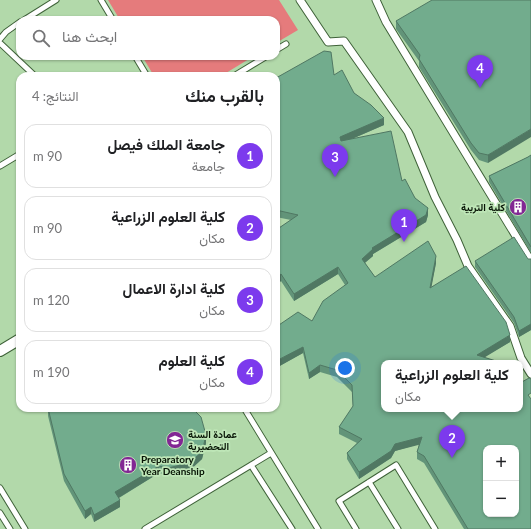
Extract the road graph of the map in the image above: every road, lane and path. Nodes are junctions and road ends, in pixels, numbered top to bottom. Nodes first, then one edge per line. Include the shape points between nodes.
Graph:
1 (56, 0) edge
2 (100, 0) edge
3 (300, 0) edge
4 (376, 0) edge
5 (30, 16) edge
6 (110, 16) edge
7 (16, 25) edge
8 (0, 39) edge
9 (0, 43) edge
10 (286, 44) dead end
11 (280, 48) edge
12 (16, 58) edge
13 (18, 60) edge
14 (137, 60) edge
15 (260, 60) edge
16 (31, 72) edge
17 (145, 72) edge
18 (241, 72) edge
19 (16, 156) edge
20 (0, 166) edge
21 (531, 261) edge
22 (16, 341) edge
23 (0, 351) edge
24 (522, 360) edge
25 (523, 361) edge
26 (531, 374) edge
27 (246, 412) edge
28 (271, 453) junction
29 (251, 465) junction
30 (369, 482) junction
31 (0, 488) edge
32 (0, 513) edge
33 (10, 529) edge
34 (25, 529) edge
35 (146, 529) edge
36 (292, 529) edge
37 (318, 529) edge
38 (356, 529) edge
39 (398, 529) edge
40 (435, 529) edge

1 - 5 lane
2 - 6 lane
3 - 24 street via 328,42 344,42 408,132 468,266 510,326
4 - 21 street via 386,22
7 - 8 lane
9 - 12 lane
10 - 11 lane
13 - 16 lane
14 - 17 lane
15 - 18 lane
19 - 20 lane
22 - 23 street
25 - 26 street
27 - 28 lane
28 - 29 lane
28 - 37 lane
29 - 35 lane
29 - 36 lane
30 - 38 lane via 339,501
30 - 39 lane
30 - 40 lane via 396,465
31 - 34 lane
32 - 33 lane

